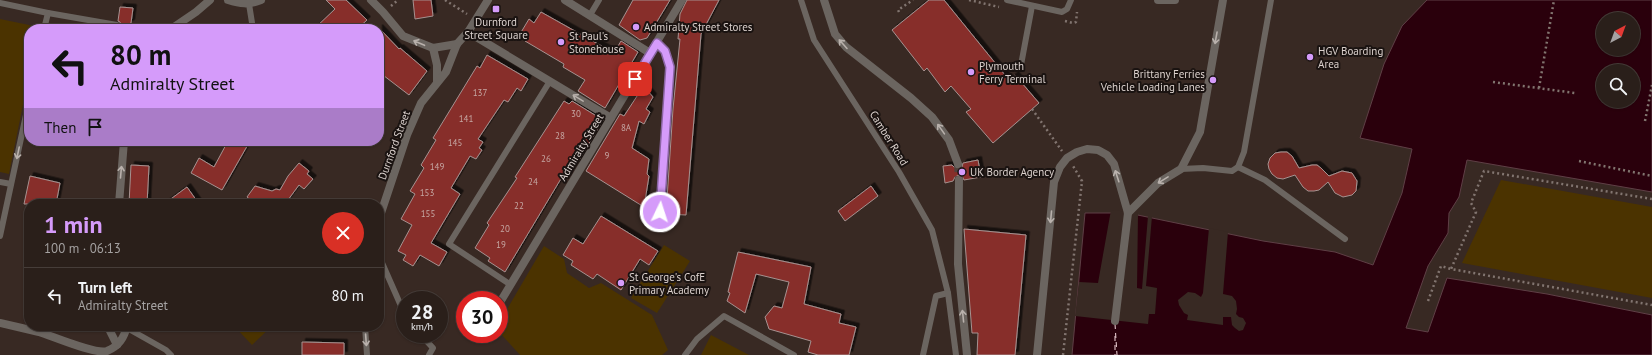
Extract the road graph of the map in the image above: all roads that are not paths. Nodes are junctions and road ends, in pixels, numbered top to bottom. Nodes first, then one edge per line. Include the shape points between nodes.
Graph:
1 (210, 0) edge
2 (228, 0) edge
3 (261, 0) edge
4 (371, 0) edge
5 (488, 0) edge
6 (565, 0) edge
7 (599, 0) edge
8 (682, 0) edge
9 (801, 0) edge
10 (824, 0) edge
11 (1007, 0) edge
12 (1071, 0) edge
13 (1158, 0) edge
14 (1175, 0) edge
15 (1223, 0) edge
16 (1271, 0) edge
17 (0, 3) edge
18 (248, 4) junction
19 (1032, 6) junction
20 (48, 13) junction
21 (590, 15) junction
22 (45, 24) edge
23 (111, 24) edge
24 (178, 24) edge
25 (252, 24) edge
26 (468, 32) junction
27 (657, 43) junction
28 (457, 44) junction
29 (433, 48) junction
30 (650, 54) junction
31 (1021, 65) dead end
32 (437, 82) junction
33 (550, 82) junction
34 (611, 118) junction
35 (24, 125) edge
36 (124, 146) edge
37 (958, 164) tunnel mouth
38 (1238, 167) junction
39 (1181, 169) junction
40 (959, 180) tunnel mouth
41 (0, 182) edge
42 (11, 184) junction
43 (118, 199) edge
44 (384, 204) edge
45 (660, 212) dead end
46 (1128, 213) junction
47 (0, 236) edge
48 (1344, 239) dead end
49 (384, 267) edge
50 (511, 285) junction
51 (507, 291) edge
52 (948, 292) junction
53 (396, 295) edge
54 (1115, 321) dead end
55 (0, 323) edge
56 (24, 329) edge
57 (32, 331) edge
58 (110, 331) edge
59 (126, 331) edge
60 (134, 331) edge
61 (365, 331) edge
62 (428, 343) edge
63 (117, 345) junction
64 (171, 355) edge
65 (367, 355) edge
66 (429, 355) edge
67 (685, 355) edge
68 (794, 355) edge
69 (923, 355) edge
70 (956, 355) edge
71 (967, 355) edge
72 (1037, 355) edge

1 - 24 street
2 - 18 street
3 - 18 street
29 -> 4 street via 403,36
5 - 26 street, Durnford Street
6 - 21 street
7 - 21 lane
8 - 27 street, Admiralty Street
9 - 52 lane, Camber Road via 814,40 899,172 932,230
37 -> 10 street via 949,140 932,117 846,47 835,34
11 - 19 lane
12 - 19 lane via 1068,10 1062,12
13 - 14 street
15 -> 39 street via 1200,132
16 - 38 lane via 1244,152
17 - 20 lane
18 - 25 lane
19 - 31 lane
20 - 22 lane
20 - 23 lane
21 - 30 street
26 - 28 street, Durnford Street
26 - 33 street
27 - 30 street, Admiralty Street
27 - 45 street via 665,51 670,67
28 - 29 street
28 - 32 street, Durnford Street via 446,72
29 - 32 street
30 - 34 street, Admiralty Street
32 - 44 street, Durnford Street via 421,103 407,135
34 -> 33 street
33 - 50 lane via 449,244
34 - 50 street, Admiralty Street
35 -> 42 lane
43 -> 36 street
38 - 39 lane via 1232,171
38 - 48 lane via 1265,180
39 -> 46 street via 1158,184
71 -> 40 street via 958,264
41 - 42 lane
42 - 47 lane
46 - 54 street
46 -> 72 street via 1114,164 1107,155 1098,150 1087,149 1067,158 1054,182
49 - 53 lane
50 - 51 street, Admiralty Street
52 - 69 lane via 936,296
52 - 70 lane, Camber Road
55 - 56 street
57 - 63 street via 80,347 106,352
58 - 63 street
59 - 63 street via 124,339
60 - 64 lane
61 -> 65 lane
62 - 66 lane via 433,348
67 - 68 lane via 697,339 724,316

